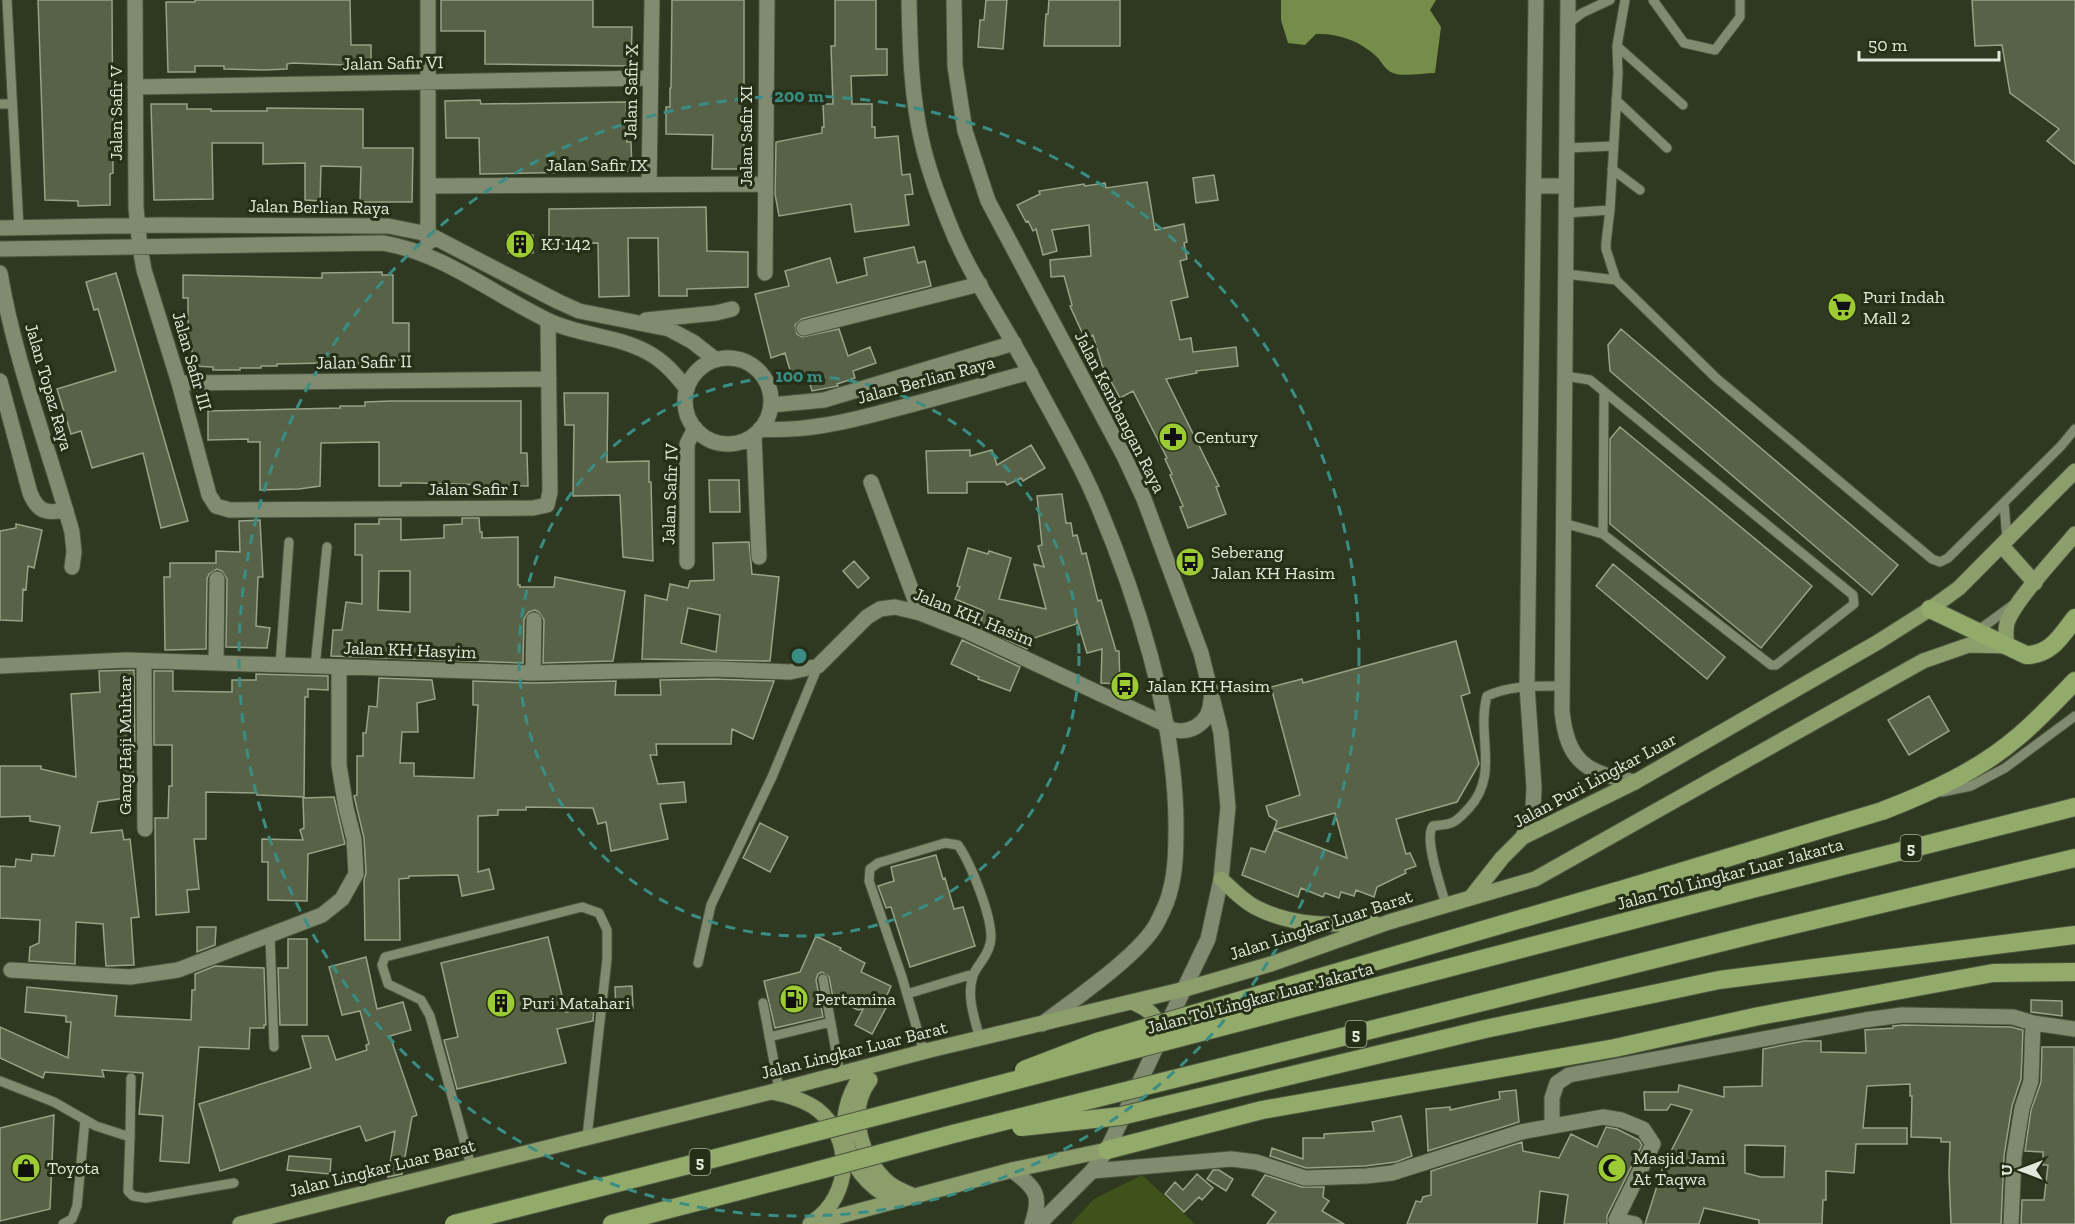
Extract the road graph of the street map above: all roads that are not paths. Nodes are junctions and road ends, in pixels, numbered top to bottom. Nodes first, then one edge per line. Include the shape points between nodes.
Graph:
1 (7, 0) edge
2 (135, 0) edge
3 (428, 0) edge
4 (652, 0) edge
5 (767, 0) edge
6 (909, 0) edge
7 (954, 0) edge
8 (1536, 0) edge
9 (1568, 0) edge
10 (1610, 0) edge
11 (1625, 0) edge
12 (1653, 0) edge
13 (1740, 0) edge
14 (1568, 24) junction
15 (1617, 46) junction
16 (651, 78) junction
17 (428, 81) junction
18 (135, 87) junction
19 (1616, 100) junction
20 (0, 104) edge
21 (12, 104) junction
22 (1683, 105) dead end
23 (1614, 146) junction
24 (1567, 148) junction
25 (1667, 148) dead end
26 (1612, 169) junction
27 (765, 184) junction
28 (649, 185) junction
29 (428, 186) junction
30 (1534, 186) junction
31 (1566, 186) junction
32 (1640, 190) dead end
33 (1610, 210) junction
34 (1566, 213) junction
35 (137, 226) junction
36 (0, 228) edge
37 (19, 228) junction
38 (428, 234) junction
39 (140, 247) junction
40 (0, 249) edge
41 (428, 255) junction
42 (0, 273) edge
43 (765, 273) dead end
44 (1566, 274) junction
45 (1616, 279) junction
46 (980, 284) junction
47 (732, 309) dead end
48 (548, 321) junction
49 (630, 321) junction
50 (804, 328) dead end
51 (1014, 343) junction
52 (716, 360) junction
53 (1030, 372) junction
54 (1564, 376) junction
55 (549, 379) junction
56 (0, 381) edge
57 (179, 383) junction
58 (687, 389) junction
59 (1605, 392) junction
60 (771, 405) junction
61 (695, 428) junction
62 (2075, 429) edge
63 (757, 432) junction
64 (2075, 471) edge
65 (871, 482) dead end
66 (2004, 503) junction
67 (216, 507) joint
68 (66, 510) junction
69 (1563, 523) junction
70 (1603, 534) junction
71 (2075, 534) edge
72 (289, 542) dead end
73 (2005, 544) junction
74 (327, 547) dead end
75 (759, 557) dead end
76 (687, 562) dead end
77 (72, 567) dead end
78 (217, 579) dead end
79 (2036, 583) junction
80 (2025, 596) junction
81 (1930, 609) junction
82 (920, 613) junction
83 (2075, 618) edge
84 (534, 620) dead end
85 (1977, 632) junction
86 (2007, 646) junction
87 (1950, 650) junction
88 (144, 661) junction
89 (216, 662) junction
90 (280, 665) junction
91 (0, 666) edge
92 (819, 666) junction
93 (315, 667) junction
94 (339, 668) junction
95 (533, 673) junction
96 (2075, 681) edge
97 (1527, 686) junction
98 (1562, 686) junction
99 (1212, 693) junction
100 (2075, 716) edge
101 (1167, 726) junction
102 (1635, 782) junction
103 (1922, 796) junction
104 (2075, 807) edge
105 (145, 829) dead end
106 (1523, 837) junction
107 (2075, 858) edge
108 (1221, 879) junction
109 (1472, 896) junction
110 (1446, 905) junction
111 (1389, 922) junction
112 (270, 936) junction
113 (2071, 937) edge
114 (698, 963) dead end
115 (11, 970) dead end
116 (2075, 972) edge
117 (973, 974) junction
118 (823, 979) dead end
119 (1185, 989) junction
120 (907, 994) junction
121 (1132, 1002) junction
122 (763, 1003) dead end
123 (831, 1022) junction
124 (2033, 1023) junction
125 (1042, 1024) junction
126 (2075, 1029) edge
127 (1164, 1033) junction
128 (769, 1037) junction
129 (980, 1040) junction
130 (274, 1047) dead end
131 (924, 1053) junction
132 (887, 1062) junction
133 (869, 1066) junction
134 (840, 1074) junction
135 (131, 1078) dead end
136 (0, 1081) edge
137 (775, 1090) junction
138 (947, 1100) junction
139 (85, 1120) junction
140 (1552, 1124) junction
141 (953, 1134) junction
142 (130, 1137) junction
143 (587, 1137) junction
144 (1107, 1150) junction
145 (471, 1166) junction
146 (1012, 1170) junction
147 (1092, 1171) junction
148 (234, 1183) dead end
149 (914, 1196) junction
150 (867, 1209) junction
151 (63, 1224) edge
152 (240, 1224) edge
153 (453, 1224) edge
154 (612, 1224) edge
155 (810, 1224) edge
156 (1032, 1224) edge
157 (1039, 1224) edge
158 (1635, 1224) edge
159 (2011, 1224) edge

1 - 21 lane
2 - 18 street, Jalan Safir V
3 - 17 street
4 - 16 street, Jalan Safir X
5 - 27 street, Jalan Safir XI
6 - 46 street via 912,72 921,140 950,227
7 - 99 street, Jalan Kembangan Raya via 955,66 965,131 988,201 1144,499 1201,652
8 - 30 street
9 - 14 street
10 - 14 lane
11 - 15 lane
12 - 13 lane via 1684,43 1715,50 1740,17
14 - 24 street
15 - 19 lane
15 - 22 lane
16 - 17 street, Jalan Safir VI
16 - 28 street, Jalan Safir X
17 - 18 street, Jalan Safir VI
17 - 29 street
18 - 35 street, Jalan Safir V
19 - 23 lane
19 - 25 lane
20 - 21 lane
21 - 37 lane
23 - 24 lane
23 - 26 lane
24 - 31 street
26 - 32 lane
26 - 33 lane
27 - 28 street, Jalan Safir IX
27 - 43 street, Jalan Safir XI
28 - 29 street, Jalan Safir IX
29 - 38 street
30 - 31 street
30 - 97 street
31 - 34 street
33 - 34 lane
33 - 45 lane via 1606,249
34 - 44 street
35 - 37 street, Jalan Berlian Raya
35 - 38 street, Jalan Berlian Raya via 388,226
35 - 39 street, Jalan Safir III
36 - 37 street, Jalan Berlian Raya
38 - 41 street
38 - 49 street, Jalan Berlian Raya via 579,311
39 - 40 street, Jalan Berlian Raya
39 - 41 street, Jalan Berlian Raya via 383,243
39 - 57 street, Jalan Safir III
41 - 48 street, Jalan Berlian Raya
42 - 68 street, Jalan Topaz Raya via 22,371
44 - 45 lane
44 - 54 street
45 - 66 lane via 1716,378 1932,559 1940,562 1948,558
46 - 50 street
46 - 51 street
47 - 49 street
48 - 55 street, Jalan Safir I
48 - 58 street, Jalan Berlian Raya via 646,351 668,366
49 - 52 street, Jalan Berlian Raya via 669,329
51 - 53 street
51 - 60 street, Jalan Berlian Raya via 824,400
52 - 58 street via 693,376
52 - 60 street via 732,358 748,363 762,374
53 - 63 street, Jalan Berlian Raya via 828,424
53 - 101 street via 1092,492 1125,573
54 - 59 lane via 1590,380
54 - 69 street
55 - 57 street, Jalan Safir II
55 - 67 street, Jalan Safir I via 547,505 242,510
56 - 68 street via 35,505 44,511
57 - 67 street, Jalan Safir III via 209,495
58 - 61 street via 688,416
59 - 70 lane
59 - 70 lane via 1853,596 1854,604 1771,665
60 - 63 street
61 - 63 street via 723,444 745,441
61 - 76 street, Jalan Safir IV via 687,444
62 - 66 lane
63 - 75 street
64 - 73 main road, Jalan Puri Lingkar Luar
65 - 82 street
66 - 73 lane
68 - 77 street, Jalan Topaz Raya via 72,532
69 - 70 lane
69 - 98 street
71 - 79 main road
72 - 90 lane
73 - 79 main road
73 - 81 main road, Jalan Puri Lingkar Luar via 1959,588
74 - 93 lane
78 - 89 street
79 - 80 main road
80 - 85 lane
80 - 86 main road via 2008,620
81 - 85 highway
81 - 102 main road, Jalan Puri Lingkar Luar
82 - 92 street, Jalan KH. Hasim via 895,607 880,609 867,617
82 - 101 street, Jalan KH. Hasim
83 - 86 highway via 2045,652 2026,655
84 - 95 street
85 - 86 highway
85 - 87 lane
86 - 87 main road via 1978,645
87 - 109 main road via 1923,661 1535,879
88 - 89 street, Jalan KH Hasyim
88 - 91 street, Jalan KH Hasyim
88 - 105 street, Gang Haji Muhtar
89 - 90 street, Jalan KH Hasyim
90 - 93 street, Jalan KH Hasyim
92 - 95 street, Jalan KH Hasyim via 790,672 715,669
92 - 114 lane via 711,905
93 - 94 street, Jalan KH Hasyim
94 - 95 street, Jalan KH Hasyim
94 - 112 street via 339,765 354,840 356,874 342,899 322,915
96 - 103 highway via 2018,738
97 - 98 lane
97 - 106 street via 1534,787 1533,809
97 - 110 lane via 1487,696 1484,785 1461,816 1430,829
98 - 102 street via 1564,731 1570,749 1594,772
99 - 101 street via 1203,722 1190,731 1176,732
99 - 108 street, Jalan Kembangan Raya via 1221,733 1228,807
100 - 103 lane via 2005,768 1971,786
101 - 125 street via 1176,805 1176,847 1170,892 1156,926 1139,946
102 - 106 main road, Jalan Puri Lingkar Luar
103 - 138 highway, bridge via 1617,891 1097,1042
104 - 138 highway, Jalan Tol Lingkar Luar Jakarta / 5, bridge
106 - 109 main road, Jalan Puri Lingkar Luar
107 - 141 highway, 5, bridge
108 - 111 main road via 1255,907 1281,919 1323,925
108 - 119 street, Jalan Kembangan Raya via 1208,939
109 - 110 main road, Jalan Lingkar Luar Barat
110 - 111 main road, Jalan Lingkar Luar Barat
111 - 119 main road, Jalan Lingkar Luar Barat
112 - 115 street via 178,970 130,977
112 - 130 lane
113 - 141 highway, bridge via 1719,980 1485,1029 1121,1116
116 - 144 highway via 1993,973 1615,1048 1262,1110
117 - 120 lane
117 - 120 lane via 991,943 991,924 965,856 958,845 945,843 878,863 870,869 869,881
117 - 129 lane via 970,991
118 - 123 lane
119 - 121 main road, Jalan Lingkar Luar Barat
119 - 127 street, Jalan Kembangan Raya
120 - 131 lane
121 - 125 main road, Jalan Lingkar Luar Barat
121 - 127 main road via 1155,1015
122 - 128 lane
123 - 128 lane
123 - 134 lane
124 - 126 street
124 - 140 street via 2013,1017 1902,1015 1569,1075 1557,1083 1552,1098
124 - 159 street via 2031,1081 2014,1157
125 - 129 main road, Jalan Lingkar Luar Barat
127 - 144 street, Jalan Kembangan Raya
128 - 137 lane
129 - 131 main road, Jalan Lingkar Luar Barat
131 - 132 main road, Jalan Lingkar Luar Barat
132 - 133 main road, Jalan Lingkar Luar Barat
132 - 149 main road via 862,1090 859,1130 864,1152 880,1174 891,1185
133 - 134 main road, Jalan Lingkar Luar Barat
133 - 150 main road via 851,1093 844,1119 845,1134 858,1171 892,1199
134 - 137 main road, Jalan Lingkar Luar Barat
135 - 142 lane
136 - 139 lane via 54,1102
137 - 143 main road, Jalan Lingkar Luar Barat
137 - 155 main road via 817,1109 835,1129 844,1155 842,1182 830,1207
138 - 153 highway, Jalan Tol Lingkar Luar Jakarta / 5, bridge
139 - 142 lane
139 - 151 lane via 77,1206 72,1219
140 - 147 street via 1392,1173 1366,1176 1305,1178 1256,1162 1231,1159
140 - 158 street via 1603,1117 1643,1129 1653,1148 1616,1220
141 - 154 highway, 5, bridge
142 - 148 lane via 128,1191 133,1196 146,1198
143 - 145 main road, Jalan Lingkar Luar Barat
143 - 145 lane via 607,930 598,913 582,907 385,957 382,965 388,984 421,1000 430,1016
144 - 146 main road
144 - 147 street, Jalan Kembangan Raya
145 - 152 main road, Jalan Lingkar Luar Barat
146 - 149 main road
146 - 156 street via 1033,1186 1038,1198
147 - 157 street, Jalan Kembangan Raya
149 - 150 main road
150 - 155 main road

